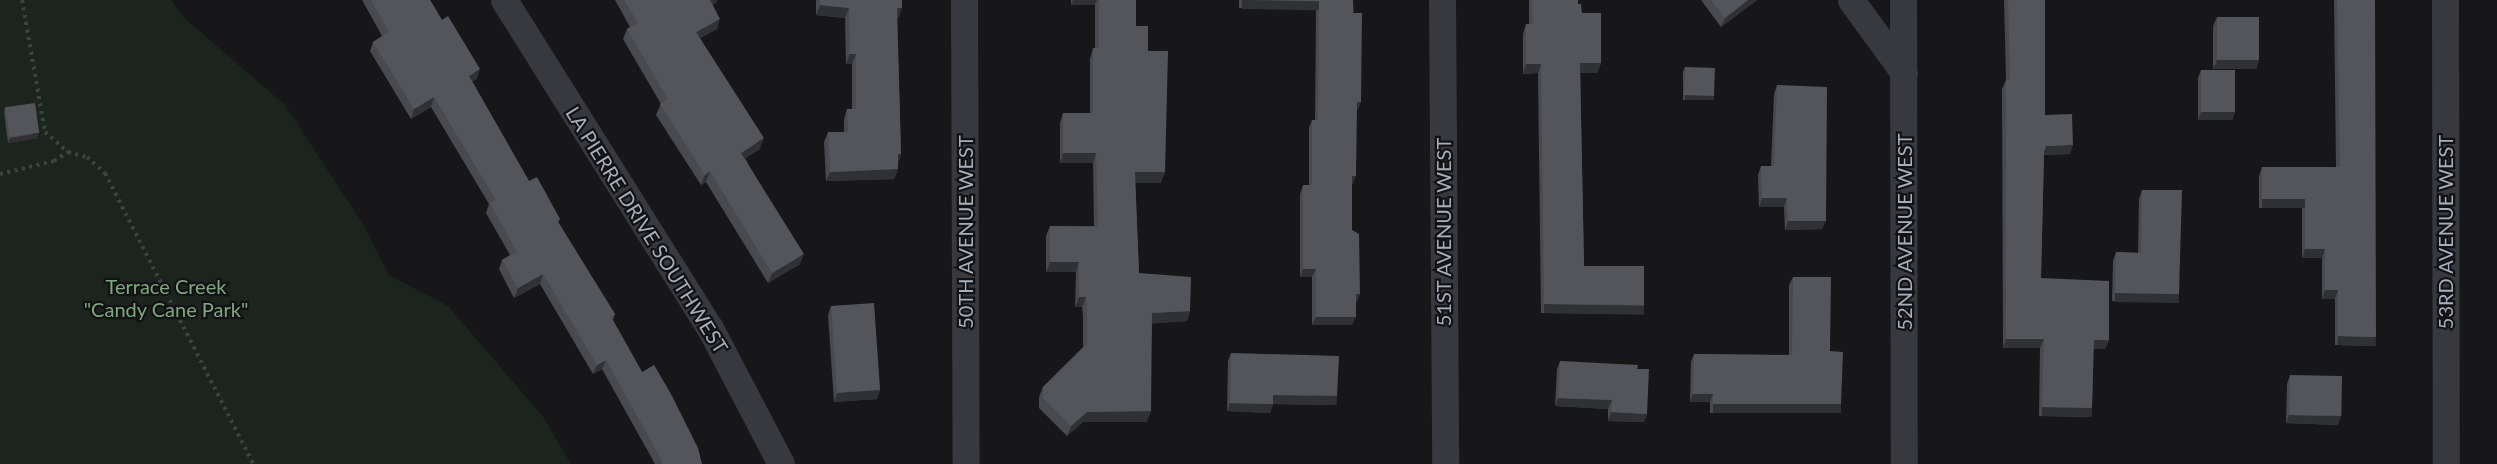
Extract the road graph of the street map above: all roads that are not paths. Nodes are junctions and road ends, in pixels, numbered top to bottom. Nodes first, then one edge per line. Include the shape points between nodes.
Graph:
1 (504, 0) edge
2 (964, 0) edge
3 (1442, 0) edge
4 (1851, 0) edge
5 (1904, 0) edge
6 (2445, 0) edge
7 (1904, 73) junction
8 (782, 464) edge
9 (966, 464) edge
10 (1445, 464) edge
11 (1904, 464) edge
12 (2446, 464) edge

1 - 8 street, LA PIERRE DRIVE SOUTHWEST via 710,328
2 - 9 street, 50TH AVENUE WEST
3 - 10 street, 51ST AVENUE WEST
4 - 7 street
5 - 7 street, 52ND AVENUE WEST
6 - 12 street, 53RD AVENUE WEST
7 - 11 street, 52ND AVENUE WEST

